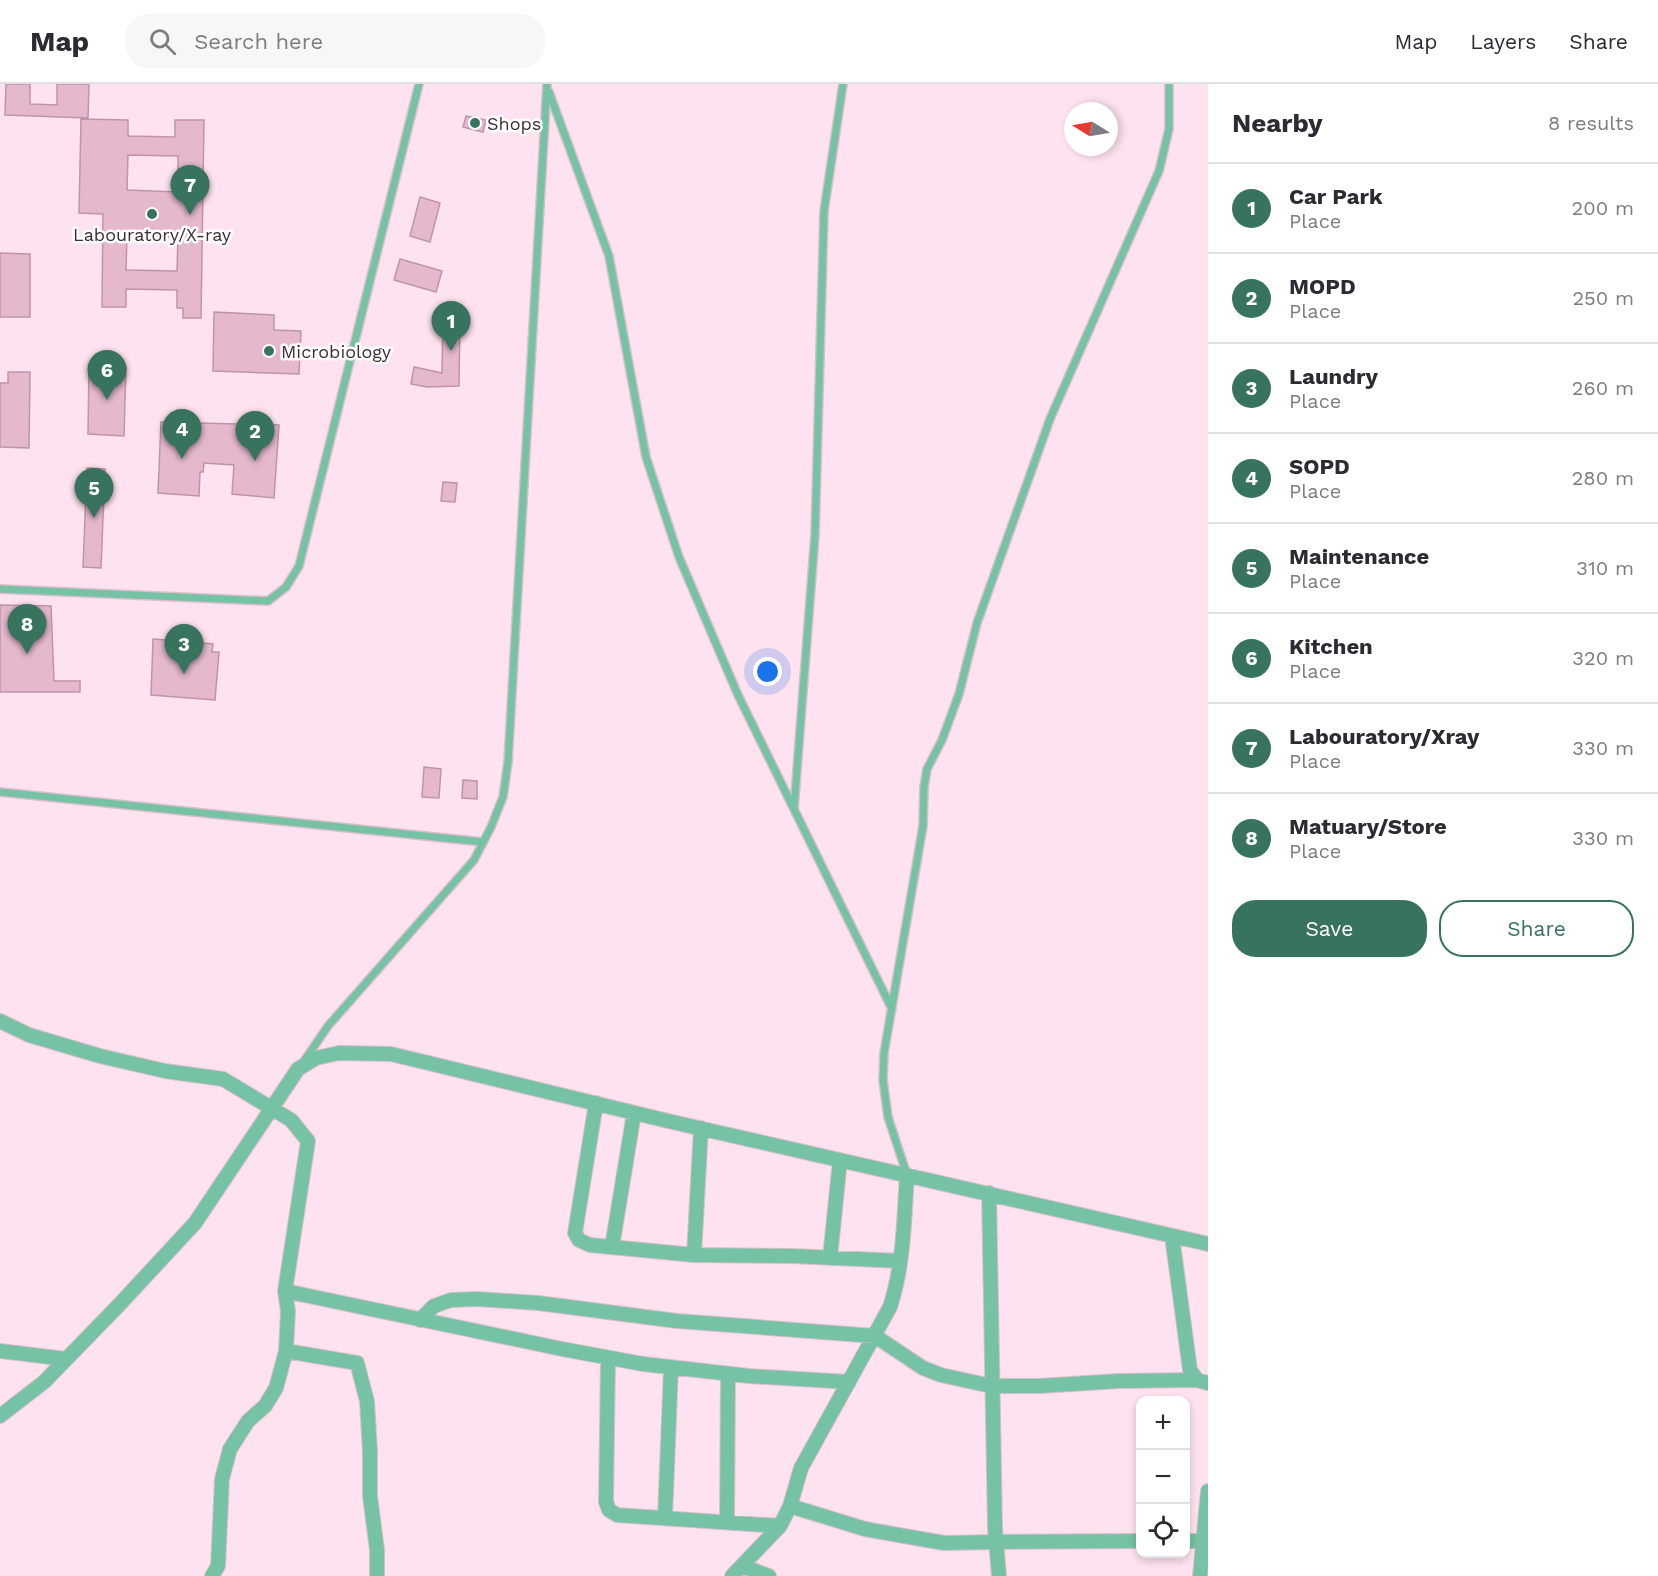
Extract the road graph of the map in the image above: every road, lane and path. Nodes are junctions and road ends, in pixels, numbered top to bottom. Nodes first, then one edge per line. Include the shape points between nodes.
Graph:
1 (419, 84) edge
2 (843, 84) edge
3 (1169, 84) edge
4 (547, 86) edge
5 (0, 589) edge
6 (0, 792) edge
7 (794, 811) junction
8 (483, 842) junction
9 (892, 1009) junction
10 (0, 1021) edge
11 (298, 1069) junction
12 (596, 1103) junction
13 (272, 1108) junction
14 (634, 1113) junction
15 (701, 1128) junction
16 (840, 1160) junction
17 (907, 1174) junction
18 (989, 1193) junction
19 (1172, 1236) junction
20 (1208, 1244) edge
21 (612, 1247) junction
22 (694, 1255) junction
23 (830, 1258) junction
24 (900, 1261) junction
25 (285, 1292) junction
26 (420, 1320) junction
27 (875, 1335) junction
28 (0, 1351) edge
29 (286, 1351) junction
30 (608, 1358) junction
31 (66, 1359) junction
32 (671, 1366) junction
33 (728, 1374) junction
34 (849, 1383) junction
35 (1205, 1384) edge
36 (991, 1386) junction
37 (0, 1416) edge
38 (1208, 1491) edge
39 (790, 1506) junction
40 (665, 1518) junction
41 (727, 1522) junction
42 (780, 1526) junction
43 (1136, 1541) edge
44 (1190, 1541) edge
45 (1206, 1541) edge
46 (996, 1542) junction
47 (737, 1571) edge
48 (212, 1576) edge
49 (377, 1576) edge
50 (769, 1576) edge
51 (999, 1576) edge
52 (1200, 1576) edge

1 - 5 lane via 299,566 286,586 268,601
2 - 7 lane via 824,211 815,535
3 - 9 lane via 1169,129 1159,171 1050,419 977,623 959,694 927,769 923,826
4 - 7 lane via 609,256 646,457 679,557 738,695
4 - 8 lane via 508,762 503,797
6 - 8 lane
7 - 9 lane
8 - 11 lane via 474,860 328,1026
9 - 17 lane via 883,1080 888,1117
10 - 13 street via 29,1035 100,1056 223,1079
11 - 12 street via 316,1058 339,1053 391,1054
11 - 13 street
12 - 14 street
12 - 21 street via 575,1233 590,1245
13 - 25 street via 291,1120 308,1141
13 - 31 street via 195,1223
14 - 15 street
14 - 21 street
15 - 16 street
15 - 22 street
16 - 17 street
16 - 23 street
17 - 18 street
17 - 24 street
18 - 19 street
18 - 36 street
19 - 20 street
19 - 35 street via 1190,1370
21 - 22 street
22 - 23 street
23 - 24 street
24 - 27 street via 890,1307
25 - 26 street
25 - 29 street
26 - 27 street via 434,1306 451,1300 477,1299 677,1321
26 - 30 street
27 - 34 street
27 - 36 street via 923,1368
28 - 31 street
29 - 48 street via 276,1388 230,1449 222,1479 218,1566
29 - 49 street via 357,1363 367,1401
30 - 32 street
30 - 40 street via 606,1502 617,1515
31 - 37 street via 44,1382
32 - 33 street
32 - 40 street
33 - 34 street
33 - 41 street
34 - 39 street via 801,1467
35 - 36 street via 1119,1381
36 - 46 street
38 - 45 street
39 - 42 street
39 - 46 street via 865,1528 944,1544
40 - 41 street
41 - 42 street
42 - 47 street
43 - 46 street
44 - 45 street
45 - 52 street
46 - 51 street
47 - 50 street

